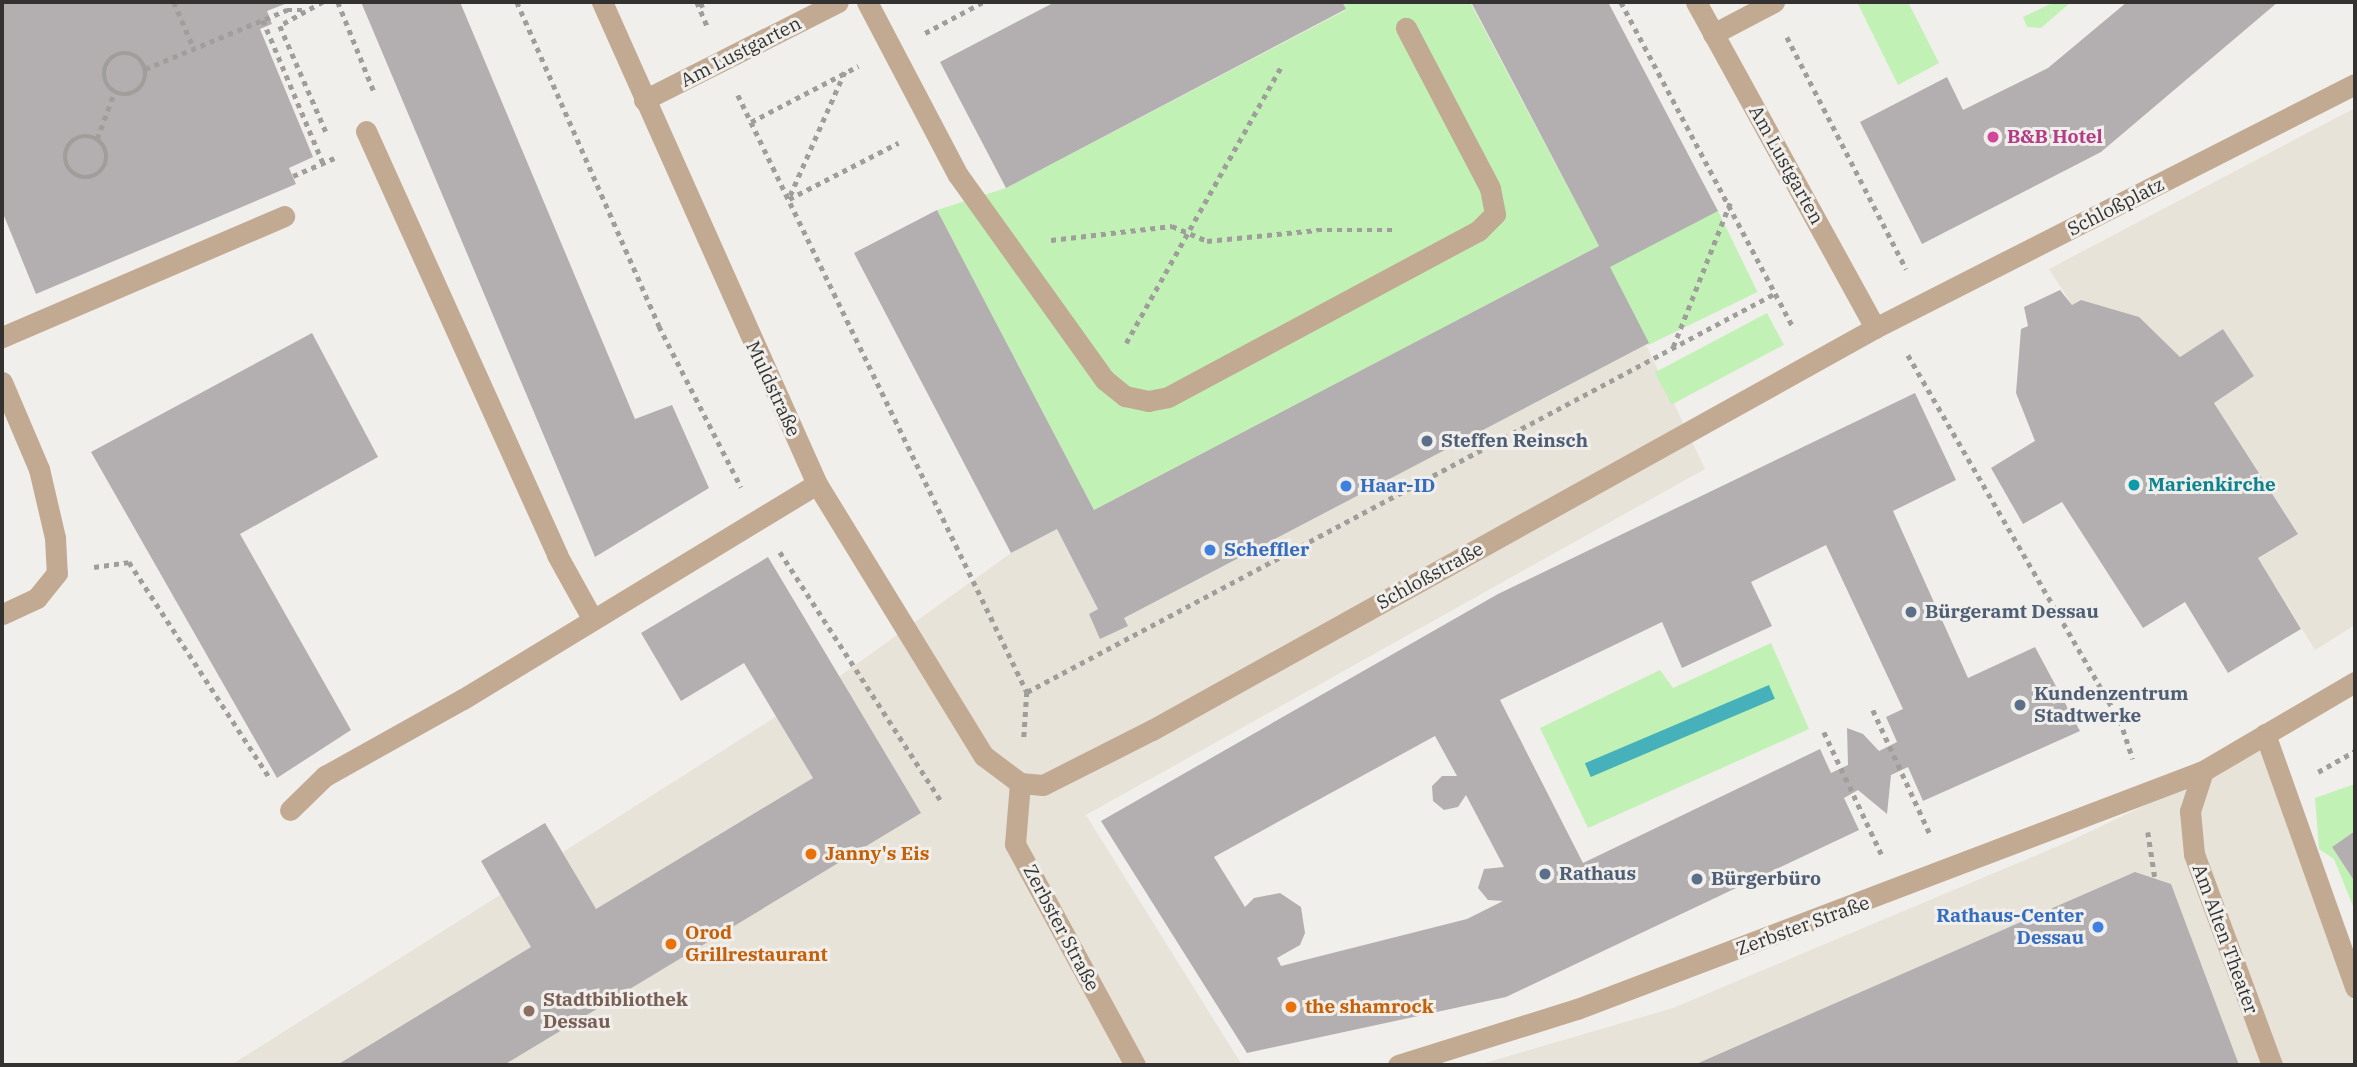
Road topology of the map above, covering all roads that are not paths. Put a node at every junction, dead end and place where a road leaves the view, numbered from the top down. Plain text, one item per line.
1 (602, 2) edge
2 (838, 2) edge
3 (867, 2) edge
4 (1696, 2) edge
5 (1772, 3) edge
6 (1406, 28) dead end
7 (1713, 34) junction
8 (2355, 84) edge
9 (644, 100) junction
10 (366, 131) dead end
11 (284, 216) dead end
12 (1875, 328) junction
13 (2, 337) edge
14 (2, 382) edge
15 (817, 484) junction
16 (2, 614) edge
17 (593, 620) junction
18 (2355, 682) edge
19 (2265, 734) junction
20 (2203, 771) junction
21 (1020, 783) junction
22 (290, 810) road end
23 (2355, 987) edge
24 (1409, 1064) edge
25 (1135, 1065) edge
26 (2272, 1065) edge

1 - 9 street, Muldstraße
2 - 9 street, Am Lustgarten
3 - 6 street
4 - 7 street, Am Lustgarten
5 - 7 street
7 - 12 street, Am Lustgarten
8 - 12 street, Schloßplatz
9 - 15 street, Muldstraße
10 - 17 street
11 - 13 street
12 - 21 street, Schloßstraße
14 - 16 street
15 - 17 street
15 - 21 street, Muldstraße
17 - 22 street
18 - 19 street
19 - 20 street
19 - 23 street
20 - 24 street, Zerbster Straße
20 - 26 street, Am Alten Theater
21 - 25 street, Zerbster Straße

